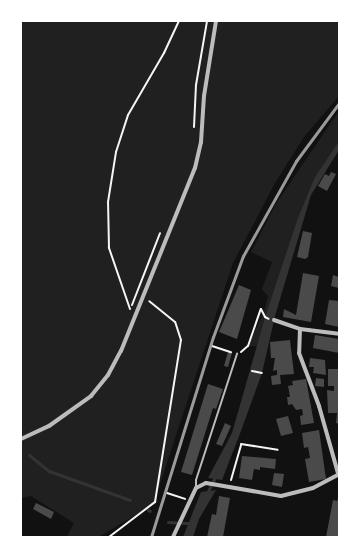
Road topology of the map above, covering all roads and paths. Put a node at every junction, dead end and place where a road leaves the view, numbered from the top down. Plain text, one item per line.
1 (180, 21) edge
2 (207, 21) edge
3 (216, 21) edge
4 (194, 130) dead end
5 (163, 226) dead end
6 (142, 297) junction
7 (265, 317) dead end
8 (134, 318) junction
9 (274, 320) dead end
10 (300, 329) junction
11 (339, 334) edge
12 (212, 346) dead end
13 (237, 354) junction
14 (252, 371) dead end
15 (262, 373) dead end
16 (21, 439) edge
17 (278, 450) dead end
18 (338, 474) edge
19 (229, 487) junction
20 (196, 488) junction
21 (167, 493) dead end
22 (183, 503) dead end
23 (109, 537) edge
24 (173, 537) edge

1 - 8 path
2 - 4 path
3 - 6 street
5 - 8 path
6 - 8 street
6 - 23 path
7 - 13 path
8 - 16 street
9 - 10 street
10 - 11 street
10 - 18 street
12 - 13 path
13 - 20 lane
14 - 15 path
17 - 19 path
18 - 19 street
19 - 20 street
20 - 24 street
21 - 22 path

